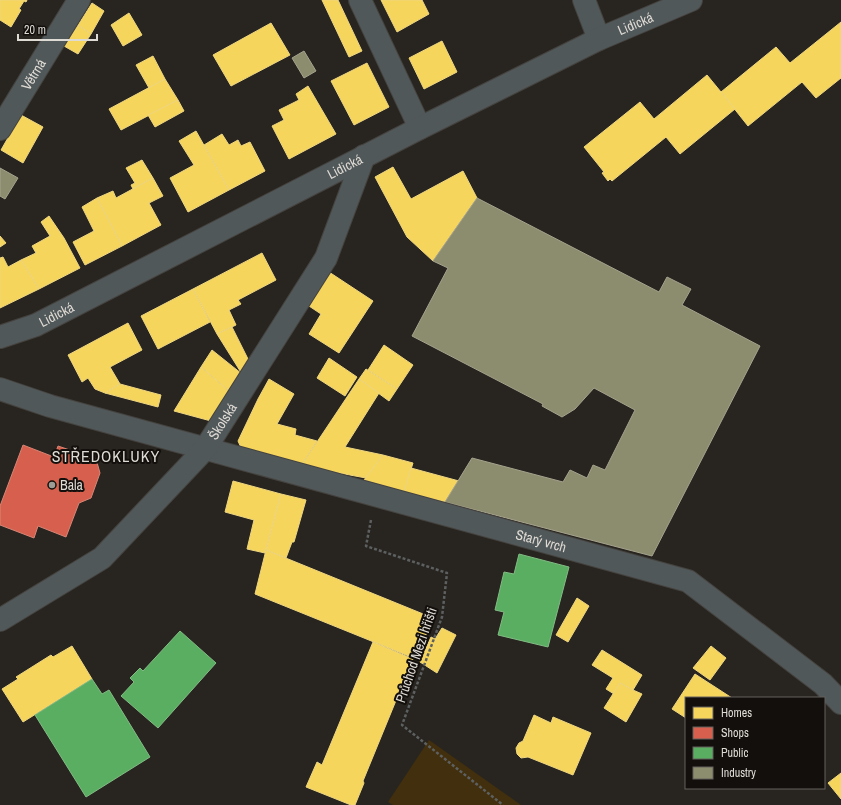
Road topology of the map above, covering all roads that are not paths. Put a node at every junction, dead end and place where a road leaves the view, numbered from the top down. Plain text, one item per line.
1 (79, 0) edge
2 (360, 0) edge
3 (584, 0) edge
4 (691, 0) edge
5 (599, 39) junction
6 (420, 128) junction
7 (0, 129) edge
8 (364, 156) junction
9 (0, 337) edge
10 (0, 389) edge
11 (205, 448) junction
12 (0, 620) edge
13 (841, 703) edge

1 - 7 street, Větrná
2 - 6 street
3 - 5 street
4 - 5 street, Lidická
5 - 6 street, Lidická
6 - 8 street, Lidická
8 - 9 street, Lidická
8 - 11 street, Školská
10 - 11 street, Starý vrch
11 - 12 street, Školská
11 - 13 street, Starý vrch

